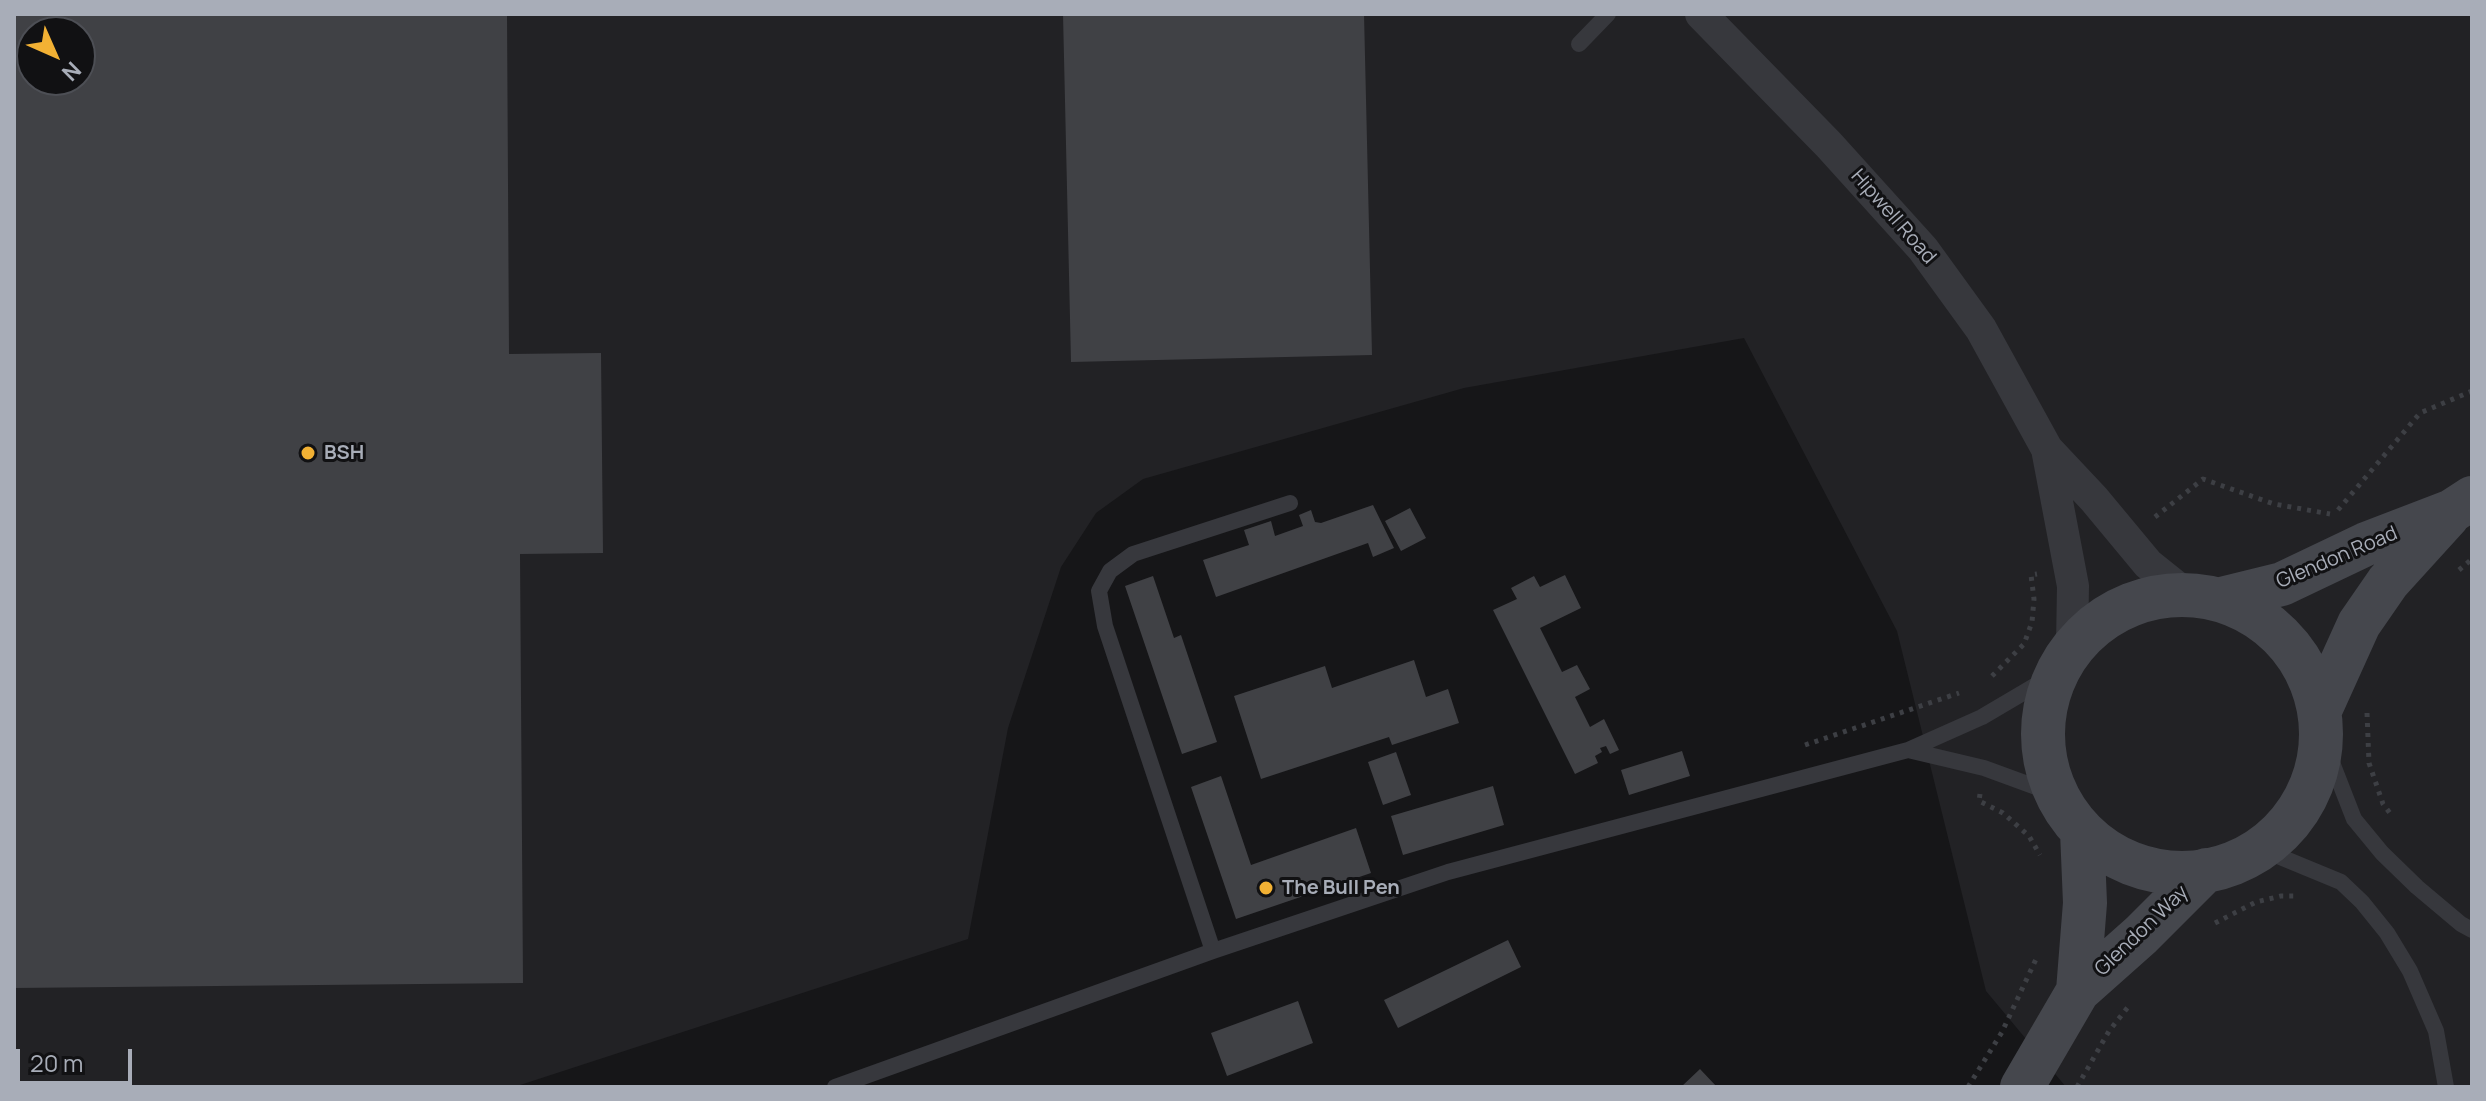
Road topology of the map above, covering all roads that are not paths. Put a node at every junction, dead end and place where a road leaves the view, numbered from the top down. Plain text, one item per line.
1 (1608, 14) edge
2 (1701, 14) edge
3 (1579, 44) dead end
4 (2047, 449) junction
5 (1290, 503) dead end
6 (2462, 504) edge
7 (2204, 597) junction
8 (2066, 658) junction
9 (2321, 722) junction
10 (1908, 750) junction
11 (2055, 794) junction
12 (2082, 831) junction
13 (2261, 849) junction
14 (2206, 870) junction
15 (2472, 930) edge
16 (1213, 951) junction
17 (2078, 991) junction
18 (835, 1087) edge
19 (2022, 1087) edge
20 (2446, 1087) edge

1 - 3 lane
2 - 4 street, Hipwell Road
4 - 7 street, Hipwell Road
4 - 8 street, Hipwell Road
5 - 16 lane
6 - 7 street, Glendon Road
6 - 9 street, Glendon Road
7 - 8 street
7 - 9 street
8 - 10 lane
8 - 11 street
9 - 13 street
9 - 15 lane
10 - 11 lane
10 - 16 lane
11 - 12 street
12 - 14 street
12 - 17 street, Glendon Way
13 - 14 street
13 - 20 lane
14 - 17 street, Glendon Way
16 - 18 lane
17 - 19 street, Glendon Way

